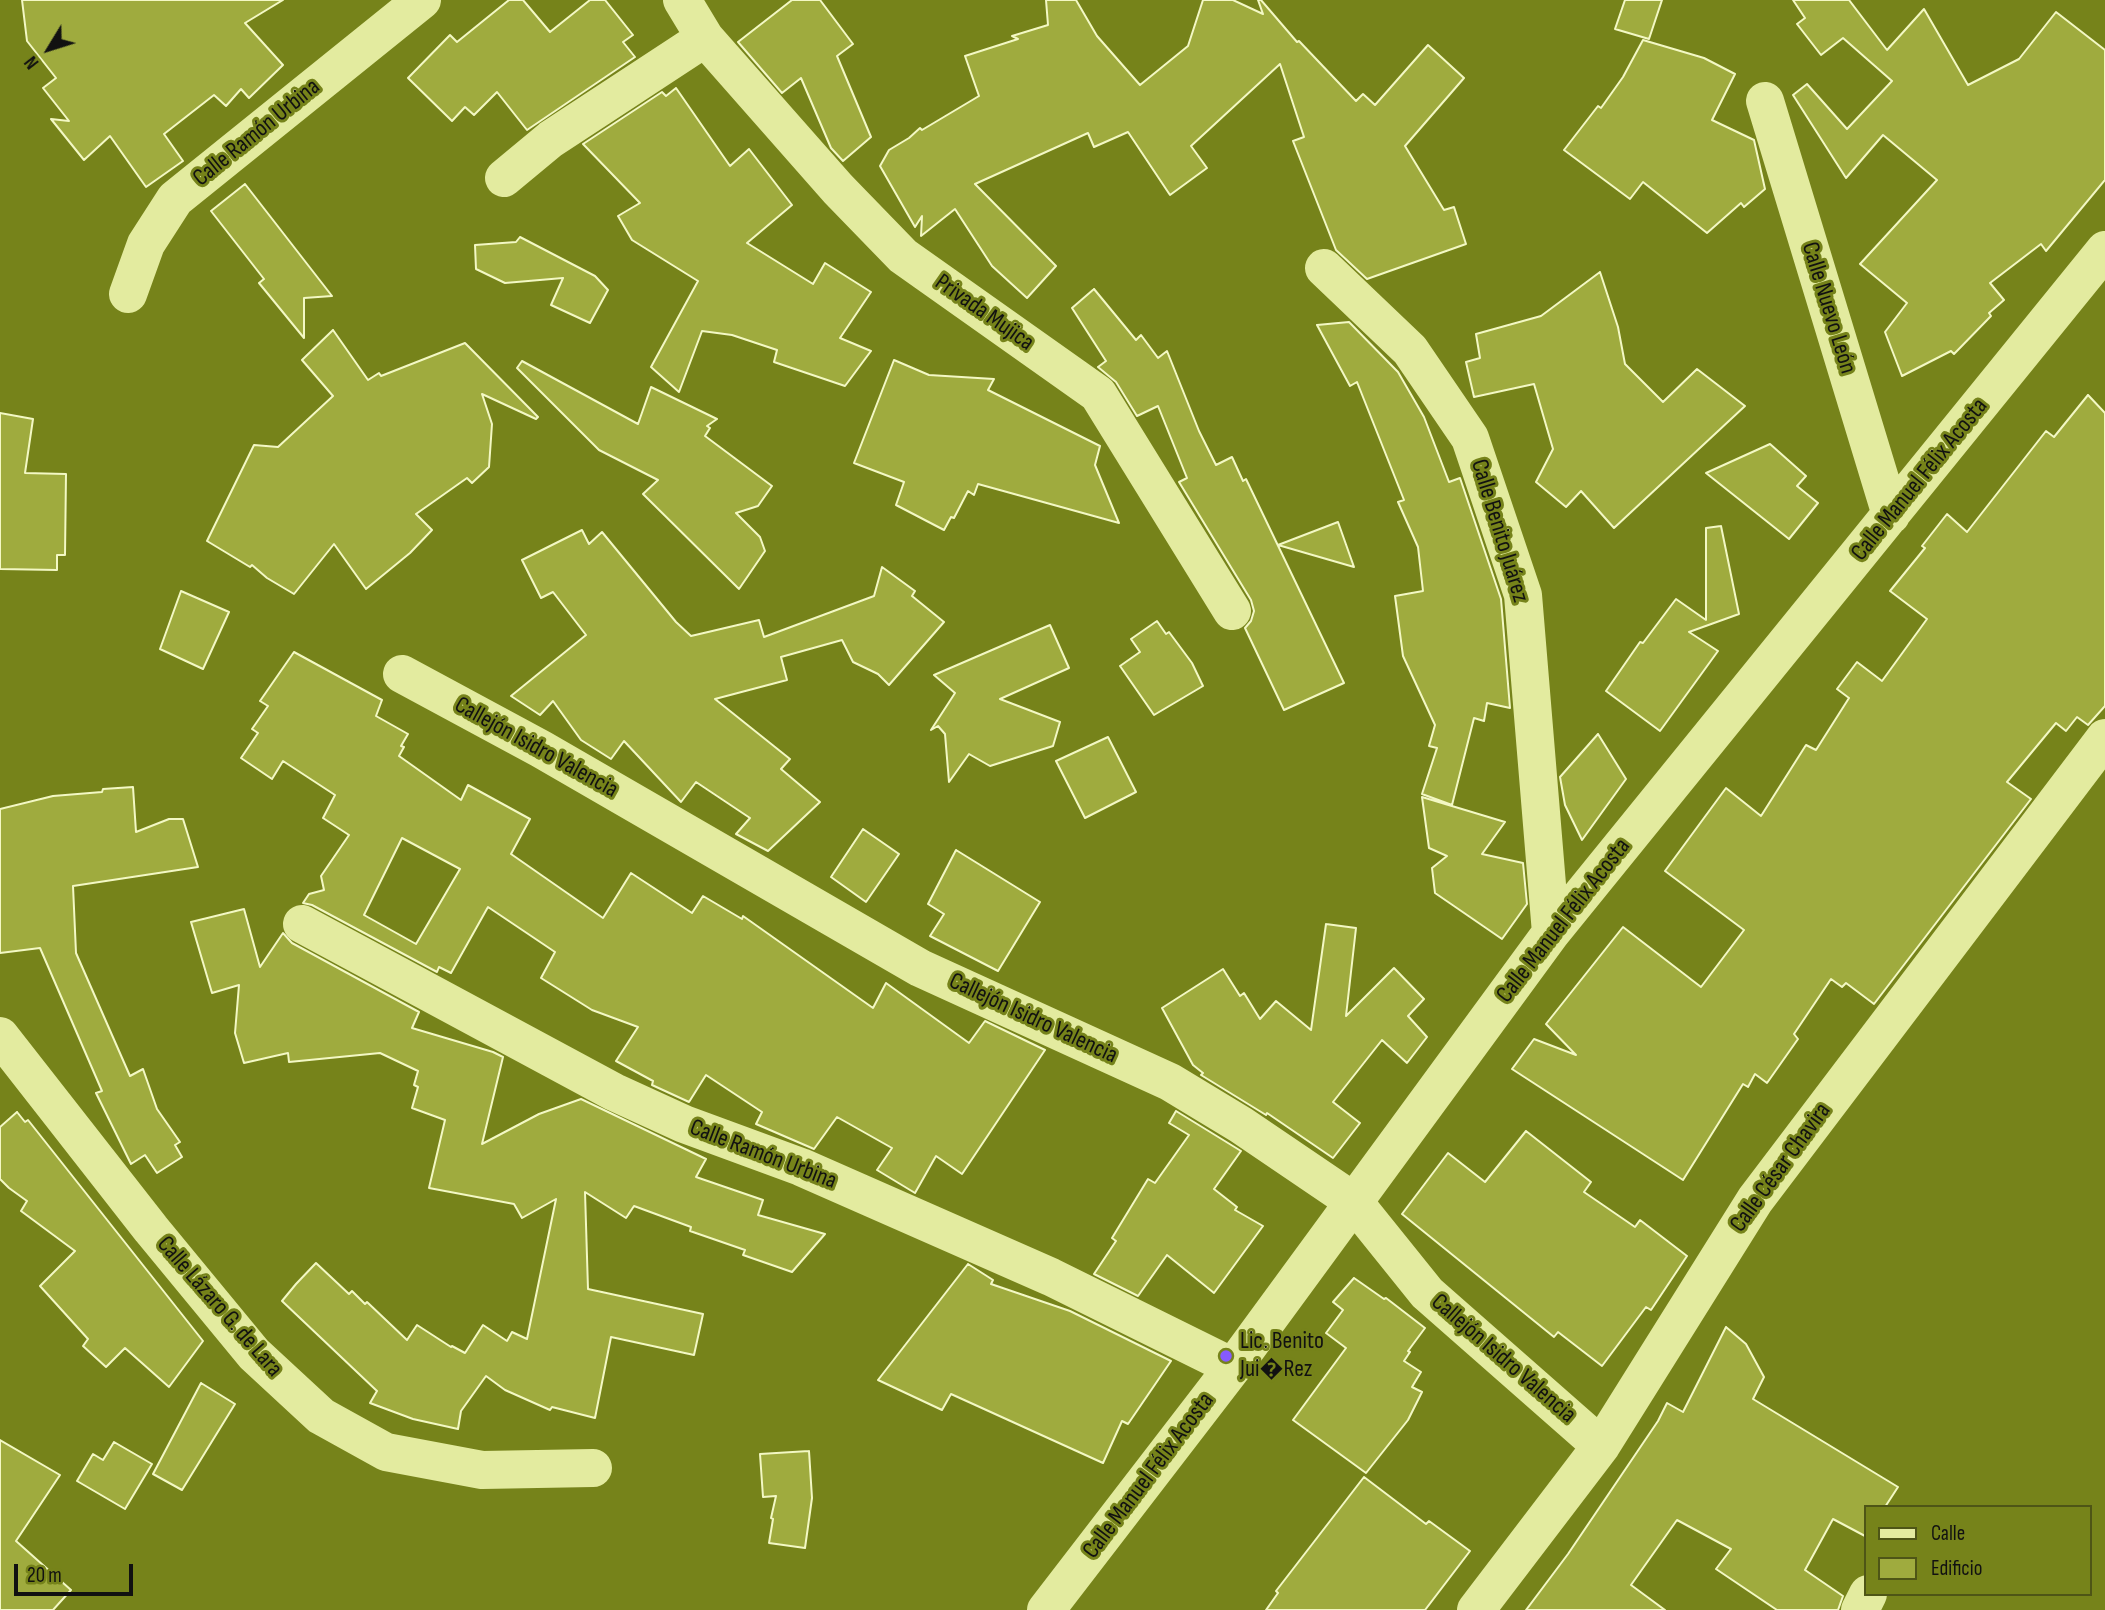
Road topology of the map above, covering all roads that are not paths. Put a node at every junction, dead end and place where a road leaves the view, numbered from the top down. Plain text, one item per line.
1 (422, 0) edge
2 (682, 0) edge
3 (705, 38) junction
4 (1765, 101) dead end
5 (504, 178) dead end
6 (2105, 250) edge
7 (1324, 268) dead end
8 (128, 294) dead end
9 (1891, 515) junction
10 (1232, 611) dead end
11 (402, 674) dead end
12 (2105, 738) edge
13 (302, 924) dead end
14 (1551, 933) junction
15 (0, 1036) edge
16 (1353, 1200) junction
17 (1233, 1367) junction
18 (1601, 1446) junction
19 (593, 1468) dead end
20 (1046, 1610) edge
21 (1476, 1610) edge

1 - 8 street, Calle Ramón Urbina
2 - 3 street, Privada Mujica
3 - 5 street
3 - 10 street, Privada Mujica
4 - 9 street, Calle Nuevo León
6 - 9 street, Calle Manuel Félix Acosta
7 - 14 street, Calle Benito Juárez
9 - 14 street, Calle Manuel Félix Acosta
11 - 16 street, Callejón Isidro Valencia
12 - 18 street, Calle César Chavira
13 - 17 street, Calle Ramón Urbina
14 - 16 street, Calle Manuel Félix Acosta
15 - 19 street, Calle Lázaro G. de Lara
16 - 17 street, Calle Manuel Félix Acosta
16 - 18 street, Callejón Isidro Valencia
17 - 20 street, Calle Manuel Félix Acosta
18 - 21 street, Calle César Chavira

